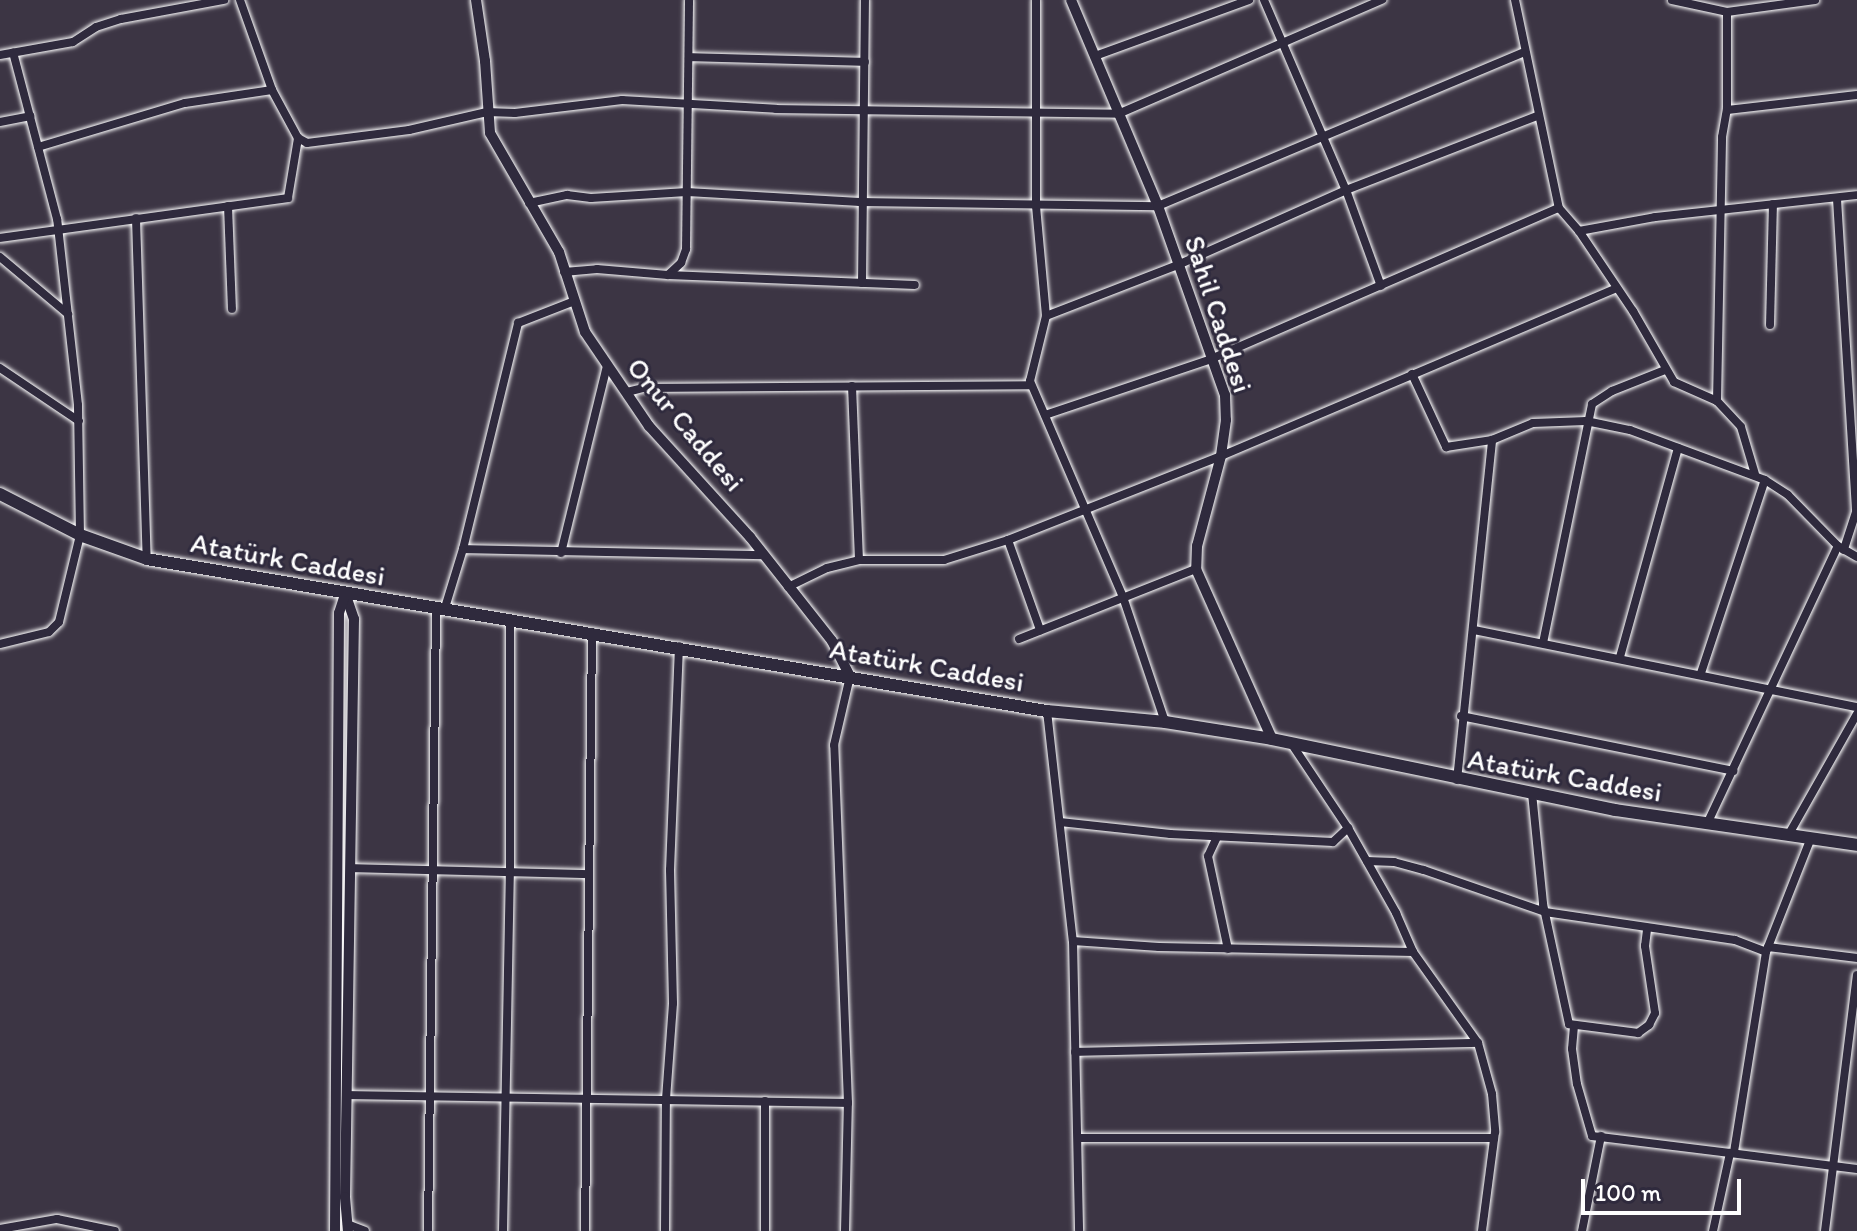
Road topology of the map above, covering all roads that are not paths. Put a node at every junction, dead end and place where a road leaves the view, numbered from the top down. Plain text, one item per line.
1 (224, 0) edge
2 (240, 0) edge
3 (476, 0) edge
4 (689, 0) edge
5 (865, 0) edge
6 (1036, 0) edge
7 (1073, 0) edge
8 (1249, 0) edge
9 (1264, 0) edge
10 (1382, 0) edge
11 (1515, 0) edge
12 (1672, 0) edge
13 (1815, 0) edge
14 (1727, 12) junction
15 (1280, 43) junction
16 (1525, 52) junction
17 (13, 53) junction
18 (0, 55) edge
19 (1095, 56) junction
20 (689, 57) junction
21 (865, 62) junction
22 (272, 90) junction
23 (1857, 95) edge
24 (688, 105) junction
25 (866, 109) junction
26 (1036, 110) junction
27 (1727, 110) junction
28 (487, 112) junction
29 (1118, 114) junction
30 (30, 116) junction
31 (1537, 116) junction
32 (0, 122) edge
33 (298, 138) junction
34 (1322, 138) junction
35 (38, 147) junction
36 (1346, 190) junction
37 (687, 192) junction
38 (1857, 195) edge
39 (1837, 199) junction
40 (860, 202) junction
41 (529, 203) junction
42 (1773, 204) junction
43 (228, 206) junction
44 (1036, 206) junction
45 (1158, 206) junction
46 (1559, 208) junction
47 (1722, 210) junction
48 (136, 218) junction
49 (58, 228) junction
50 (1579, 231) junction
51 (0, 238) edge
52 (0, 257) edge
53 (1180, 264) junction
54 (564, 272) junction
55 (668, 275) junction
56 (862, 283) junction
57 (915, 285) dead end
58 (1381, 286) junction
59 (1616, 288) junction
60 (572, 302) junction
61 (232, 309) dead end
62 (68, 314) junction
63 (1046, 316) junction
64 (1770, 325) dead end
65 (1211, 359) junction
66 (607, 366) junction
67 (0, 368) edge
68 (1665, 370) junction
69 (1412, 374) junction
70 (1031, 385) junction
71 (852, 386) junction
72 (1853, 389) edge
73 (627, 392) junction
74 (1717, 401) junction
75 (1045, 415) junction
76 (79, 421) junction
77 (1586, 421) junction
78 (1492, 440) junction
79 (1678, 448) junction
80 (1221, 456) junction
81 (1755, 474) junction
82 (1765, 480) junction
83 (0, 494) edge
84 (1086, 508) junction
85 (80, 535) junction
86 (1008, 540) junction
87 (1841, 548) junction
88 (463, 549) junction
89 (561, 553) junction
90 (761, 555) junction
91 (1857, 557) edge
92 (147, 559) junction
93 (859, 560) junction
94 (1196, 569) junction
95 (788, 587) junction
96 (345, 593) junction
97 (1123, 597) junction
98 (440, 610) junction
99 (510, 621) junction
100 (1040, 630) junction
101 (1474, 630) junction
102 (592, 631) junction
103 (1019, 639) dead end
104 (1543, 643) junction
105 (0, 644) edge
106 (679, 646) junction
107 (1620, 657) junction
108 (1701, 673) junction
109 (850, 676) junction
110 (1774, 689) junction
111 (1857, 707) edge
112 (1047, 711) junction
113 (1857, 714) edge
114 (1461, 716) junction
115 (1165, 722) junction
116 (1272, 739) junction
117 (1291, 742) junction
118 (1733, 771) junction
119 (1457, 780) junction
120 (1532, 793) junction
121 (1060, 822) junction
122 (1707, 824) junction
123 (1348, 828) junction
124 (1789, 834) junction
125 (1217, 837) junction
126 (1811, 838) junction
127 (1857, 845) edge
128 (1367, 861) junction
129 (351, 868) junction
130 (431, 871) junction
131 (510, 872) junction
132 (588, 874) junction
133 (1545, 912) junction
134 (1647, 929) junction
135 (1073, 941) junction
136 (1228, 949) junction
137 (1767, 950) junction
138 (1413, 952) junction
139 (1857, 958) edge
140 (1857, 975) edge
141 (1574, 1026) junction
142 (1478, 1043) junction
143 (1075, 1052) junction
144 (348, 1095) junction
145 (430, 1096) junction
146 (503, 1099) junction
147 (587, 1099) junction
148 (666, 1099) junction
149 (765, 1101) junction
150 (848, 1103) junction
151 (1601, 1136) junction
152 (1079, 1138) junction
153 (1494, 1138) junction
154 (1732, 1152) junction
155 (1836, 1167) junction
156 (1857, 1169) edge
157 (348, 1228) edge
158 (0, 1229) edge
159 (115, 1231) edge
160 (335, 1231) edge
161 (365, 1231) edge
162 (428, 1231) edge
163 (503, 1231) edge
164 (585, 1231) edge
165 (665, 1231) edge
166 (765, 1231) edge
167 (845, 1231) edge
168 (1079, 1231) edge
169 (1482, 1231) edge
170 (1582, 1231) edge
171 (1713, 1231) edge
172 (1825, 1231) edge

1 - 17 street
2 - 22 street
3 - 28 street, Onur Caddesi
4 - 20 street
5 - 21 street
6 - 26 street
7 - 19 street, Sahil Caddesi
8 - 19 street
9 - 15 street
10 - 15 street
11 - 16 street
12 - 14 street
13 - 14 street
14 - 27 street
15 - 29 street
15 - 34 street
16 - 31 street
16 - 34 street
17 - 18 street
17 - 30 street
19 - 29 street, Sahil Caddesi
20 - 21 street
20 - 24 street
21 - 25 street
22 - 33 street
22 - 35 street
23 - 27 street
24 - 25 street
24 - 28 street
24 - 37 street
25 - 26 street
25 - 40 street
26 - 29 street
26 - 44 street
27 - 47 street
28 - 33 street
28 - 41 street, Onur Caddesi
29 - 45 street, Sahil Caddesi
30 - 32 street
30 - 35 street
31 - 36 street
31 - 46 street
33 - 43 street
34 - 36 street
34 - 45 street
35 - 49 street
36 - 53 street
36 - 58 street
37 - 40 street
37 - 41 street
37 - 55 street
38 - 39 street
39 - 42 street
39 - 72 street
40 - 44 street
40 - 56 street
41 - 54 street, Onur Caddesi
42 - 47 street
42 - 64 street
43 - 48 street
43 - 61 street
44 - 45 street
44 - 63 street
45 - 53 street, Sahil Caddesi
46 - 50 street
46 - 58 street
47 - 50 street
47 - 74 street
48 - 49 street
48 - 92 street
49 - 51 street
49 - 62 street
50 - 59 street
52 - 62 street
53 - 63 street
53 - 65 street, Sahil Caddesi
54 - 55 street
54 - 60 street, Onur Caddesi
55 - 56 street
56 - 57 street
58 - 65 street
59 - 68 street
59 - 69 street
60 - 66 street, Onur Caddesi
60 - 88 street
62 - 76 street
63 - 70 street
65 - 75 street
65 - 80 street, Sahil Caddesi
66 - 73 street, Onur Caddesi
66 - 89 street
67 - 76 street
68 - 74 street
68 - 77 street
69 - 78 street
69 - 80 street
70 - 71 street
70 - 75 street
71 - 73 street
71 - 93 street
72 - 87 street
73 - 90 street, Onur Caddesi
74 - 81 street
75 - 84 street
76 - 85 street
77 - 78 street
77 - 79 street
77 - 104 street
78 - 101 street
79 - 81 street
79 - 107 street
80 - 84 street
80 - 94 street, Sahil Caddesi
81 - 82 street
82 - 87 street
82 - 108 street
83 - 85 main road, Atatürk Caddesi
84 - 86 street
84 - 97 street
85 - 92 main road, Atatürk Caddesi
85 - 105 street
86 - 93 street
86 - 100 street
87 - 91 street
87 - 110 street
88 - 89 street
88 - 98 street
89 - 90 street
90 - 95 street, Onur Caddesi
92 - 96 main road, Atatürk Caddesi
93 - 95 street
94 - 97 street
94 - 116 street
95 - 109 street, Onur Caddesi
96 - 98 main road, Atatürk Caddesi
96 - 129 street
96 - 160 street
97 - 100 street
97 - 115 street
98 - 99 main road, Atatürk Caddesi
98 - 130 street
99 - 102 main road, Atatürk Caddesi
99 - 131 street
100 - 103 street
101 - 104 street
101 - 114 street
102 - 106 main road, Atatürk Caddesi
102 - 132 street
104 - 107 street
106 - 109 main road, Atatürk Caddesi
106 - 148 street
107 - 108 street
108 - 110 street
109 - 112 main road, Atatürk Caddesi
109 - 150 street
110 - 111 street
110 - 118 street
112 - 115 main road, Atatürk Caddesi
112 - 121 street
113 - 124 street
114 - 118 street
114 - 119 street
115 - 116 main road, Atatürk Caddesi
116 - 117 main road, Atatürk Caddesi
117 - 119 main road, Atatürk Caddesi
117 - 123 street
118 - 122 street
119 - 120 main road, Atatürk Caddesi
120 - 122 main road, Atatürk Caddesi
120 - 133 street
121 - 125 street
121 - 135 street
122 - 124 main road, Atatürk Caddesi
123 - 125 street
123 - 128 street
124 - 126 main road, Atatürk Caddesi
125 - 136 street
126 - 127 main road, Atatürk Caddesi
126 - 137 street
128 - 133 street
128 - 138 street
129 - 130 street
129 - 144 street
130 - 131 street
130 - 145 street
131 - 132 street
131 - 146 street
132 - 147 street
133 - 134 street
133 - 141 street
134 - 137 street
134 - 141 street
135 - 136 street
135 - 143 street
136 - 138 street
137 - 139 street
137 - 154 street
138 - 142 street
140 - 155 street
141 - 151 street
142 - 143 street
142 - 153 street
143 - 152 street
144 - 145 street
144 - 157 street
145 - 146 street
145 - 162 street
146 - 147 street
146 - 163 street
147 - 148 street
147 - 164 street
148 - 149 street
148 - 165 street
149 - 150 street
149 - 166 street
150 - 167 street
151 - 154 street
151 - 170 street
152 - 153 street
152 - 168 street
153 - 169 street
154 - 155 street
154 - 171 street
155 - 156 street
155 - 172 street
157 - 161 street
158 - 159 street

